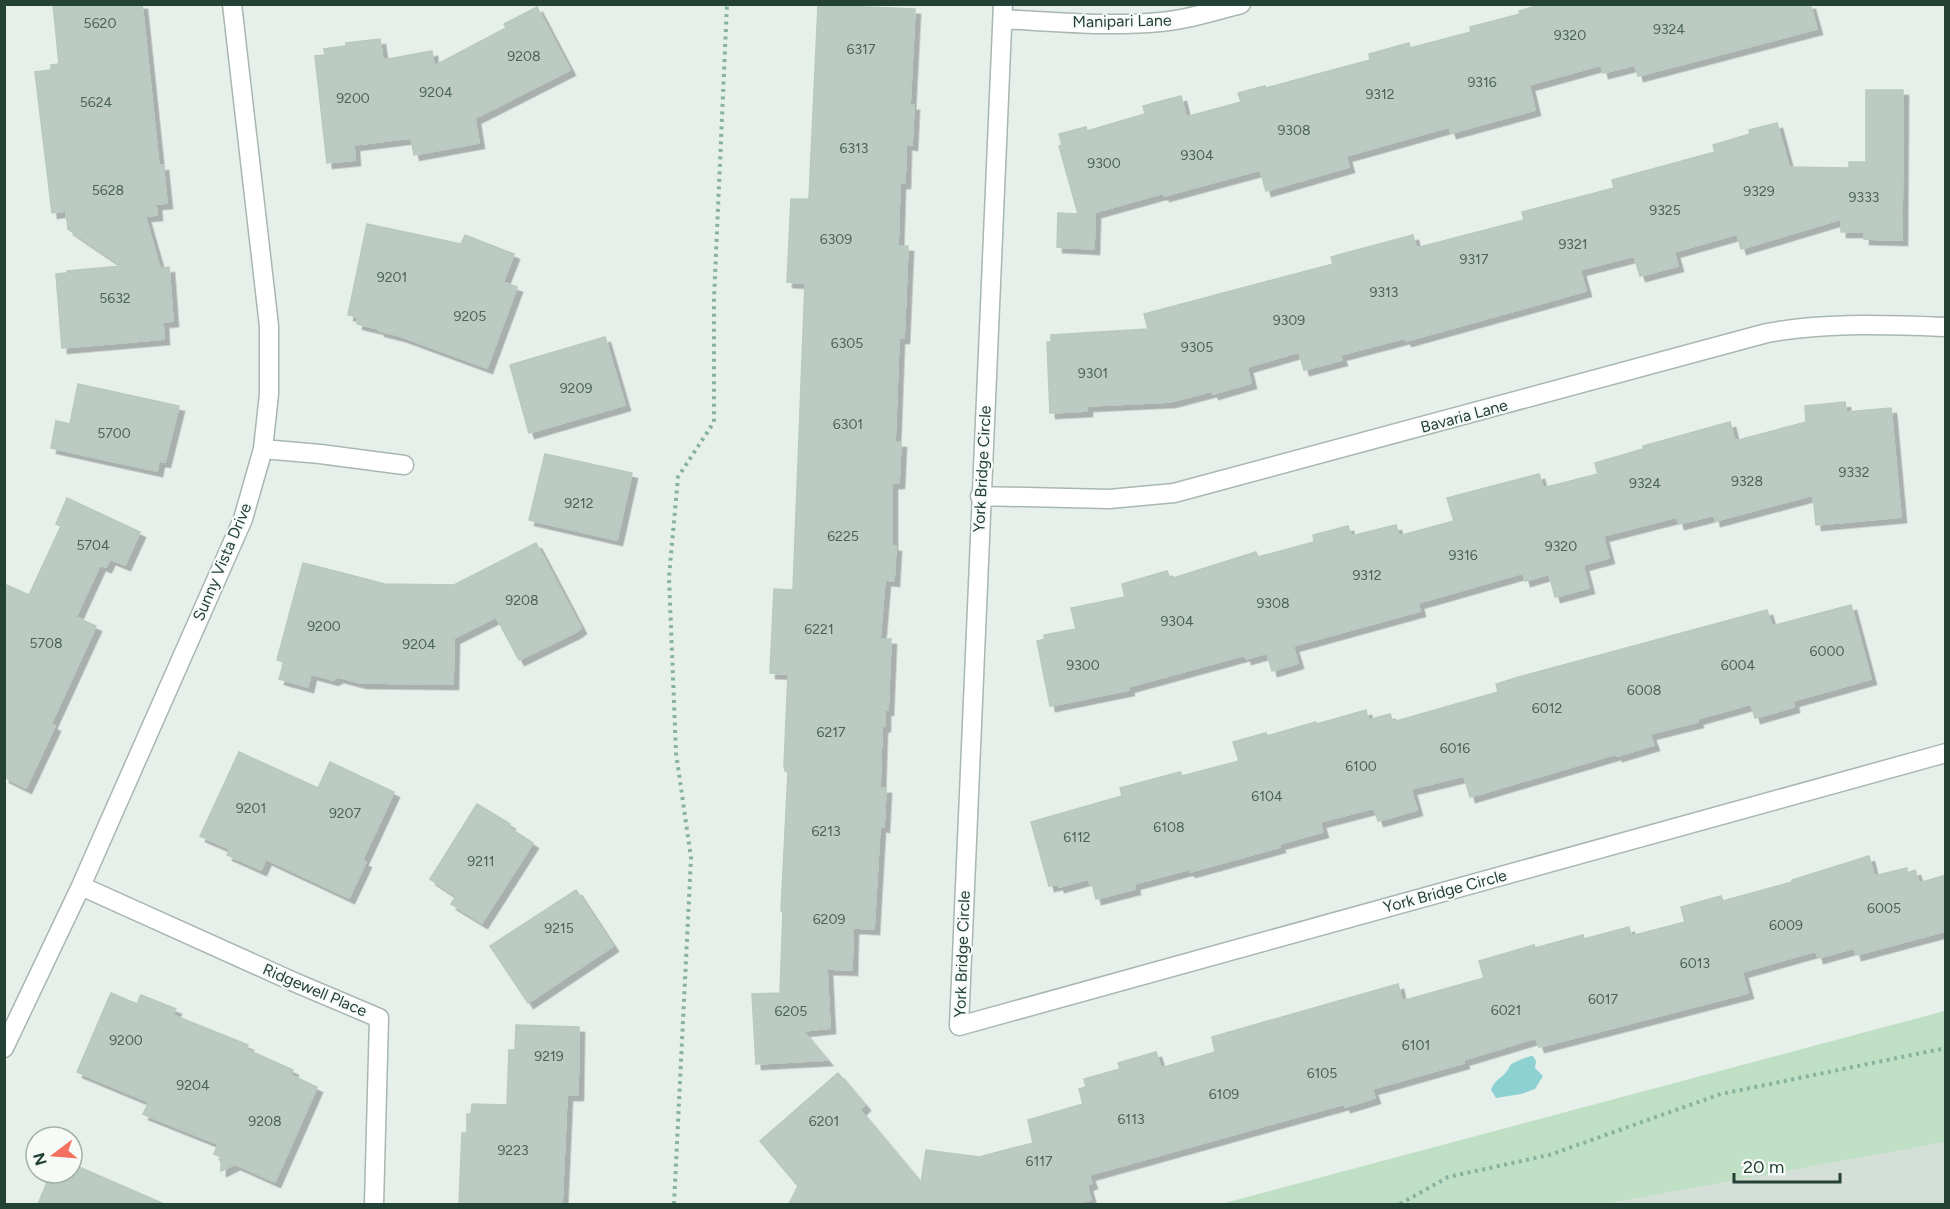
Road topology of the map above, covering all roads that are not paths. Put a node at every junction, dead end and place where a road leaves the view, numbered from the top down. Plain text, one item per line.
1 (232, 4) edge
2 (1241, 4) edge
3 (1003, 12) edge
4 (1946, 327) edge
5 (262, 449) junction
6 (404, 465) dead end
7 (980, 496) junction
8 (1946, 753) edge
9 (81, 886) junction
10 (4, 1048) edge
11 (374, 1204) edge

1 - 5 street, Sunny Vista Drive
2 - 3 street, Manipari Lane
3 - 7 street, York Bridge Circle
4 - 7 street, Bavaria Lane
5 - 6 street
5 - 9 street, Sunny Vista Drive
7 - 8 street, York Bridge Circle
9 - 10 street, Sunny Vista Drive
9 - 11 street, Ridgewell Place

